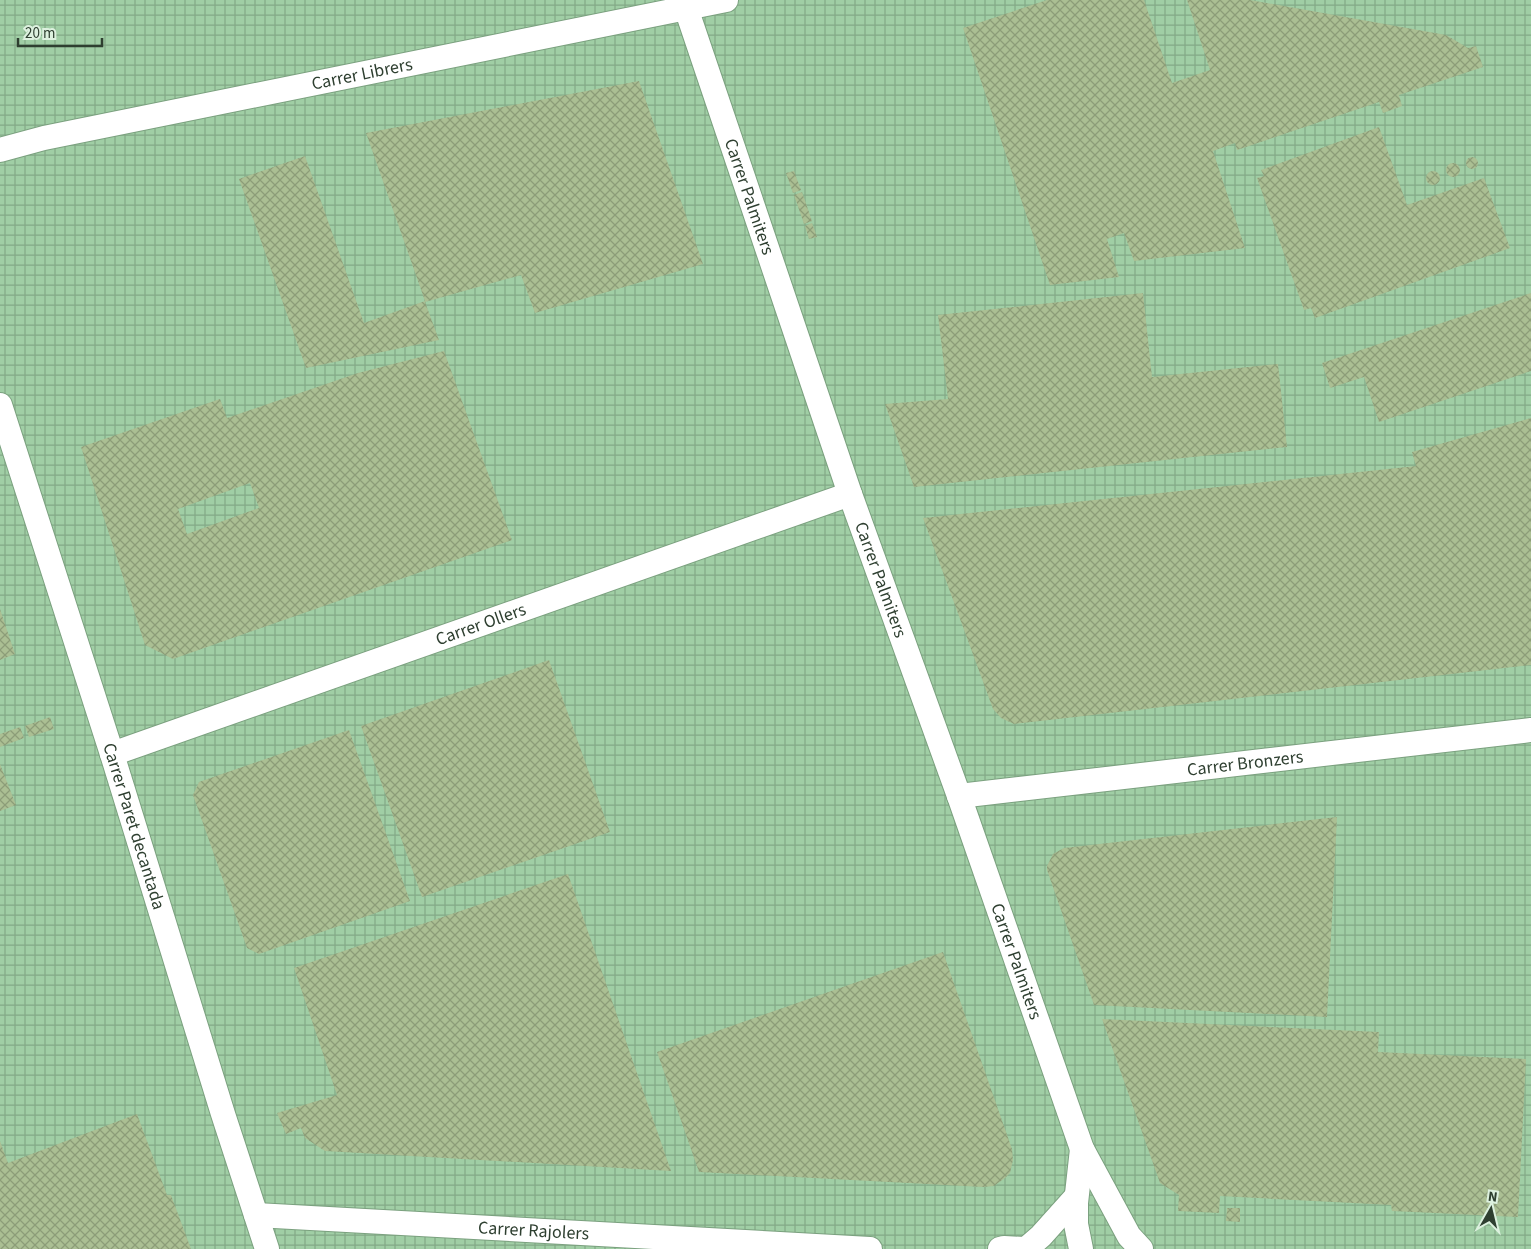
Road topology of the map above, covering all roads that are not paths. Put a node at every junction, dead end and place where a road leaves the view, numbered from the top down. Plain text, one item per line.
1 (726, 0) edge
2 (686, 8) junction
3 (0, 150) edge
4 (0, 405) edge
5 (850, 494) junction
6 (1531, 730) edge
7 (112, 754) junction
8 (959, 796) junction
9 (1082, 1149) junction
10 (1076, 1197) junction
11 (256, 1215) junction
12 (267, 1249) edge
13 (870, 1249) edge
14 (1000, 1249) edge
15 (1025, 1249) edge
16 (1081, 1249) edge
17 (1141, 1249) edge

1 - 2 street, Carrer Librers
2 - 3 street, Carrer Librers
2 - 5 street, Carrer Palmiters
4 - 7 street, Carrer Paret decantada
5 - 7 street, Carrer Ollers
5 - 8 street, Carrer Palmiters
6 - 8 street, Carrer Bronzers
7 - 11 street, Carrer Paret decantada
8 - 9 street, Carrer Palmiters
9 - 10 street, Carrer Palmiters
9 - 17 street, Carrer Palmiters
10 - 15 street
10 - 16 street, Carrer Palmiters
11 - 12 street, Carrer Paret decantada
11 - 13 street, Carrer Rajolers
14 - 15 street

